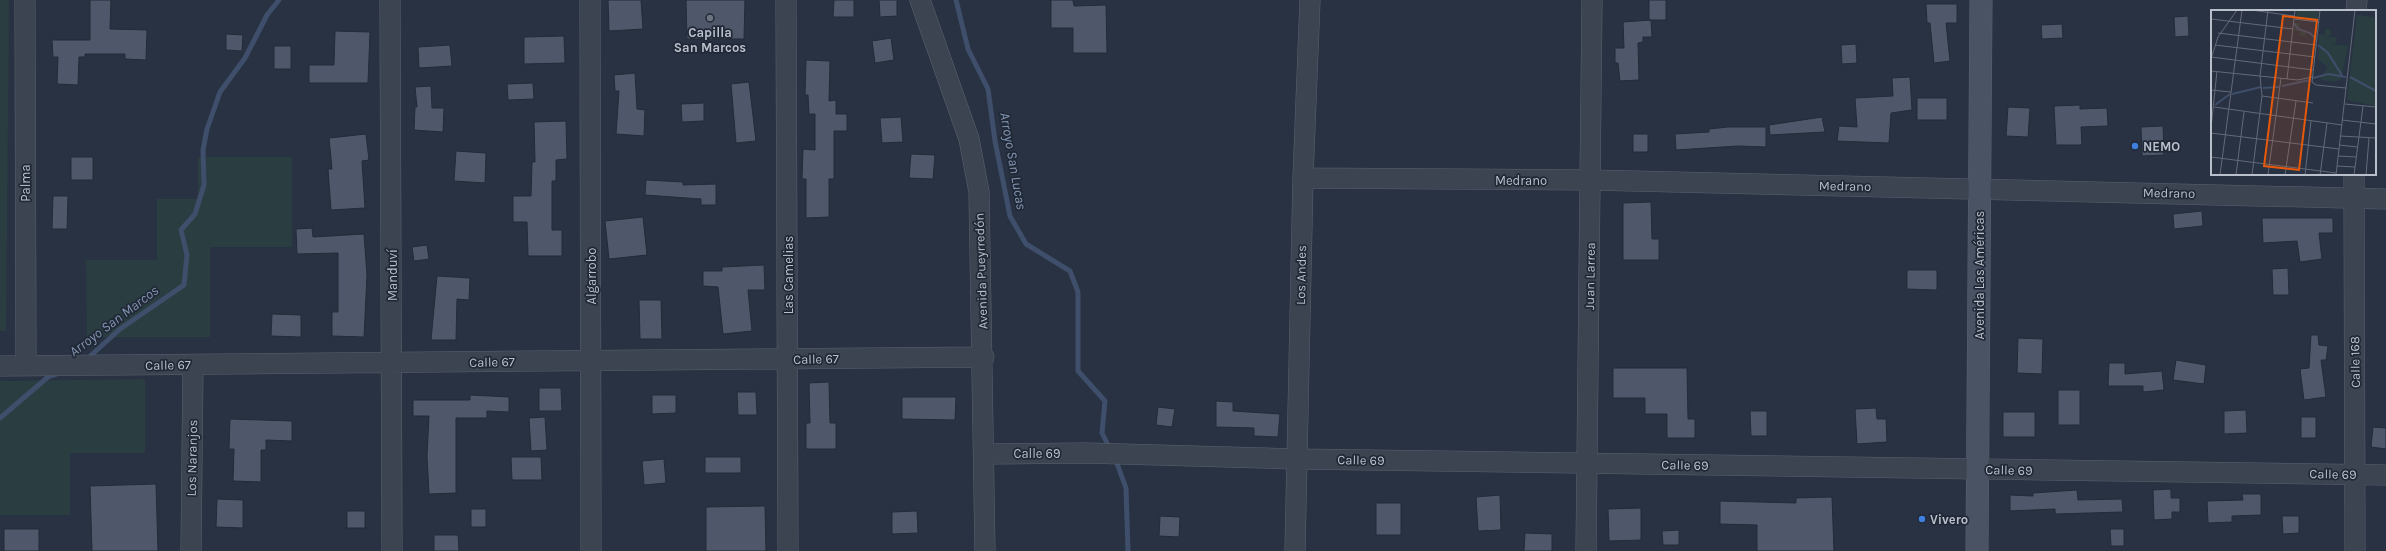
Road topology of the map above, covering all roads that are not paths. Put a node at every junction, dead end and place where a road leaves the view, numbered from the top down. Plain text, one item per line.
1 (25, 0) edge
2 (390, 0) edge
3 (590, 0) edge
4 (786, 0) edge
5 (920, 0) edge
6 (1310, 0) edge
7 (1592, 0) edge
8 (1981, 0) edge
9 (2357, 0) edge
10 (2356, 10) edge
11 (2354, 175) edge
12 (1303, 178) junction
13 (1591, 180) junction
14 (1979, 189) junction
15 (2353, 198) junction
16 (2386, 199) edge
17 (984, 357) junction
18 (789, 359) junction
19 (591, 361) junction
20 (392, 363) junction
21 (193, 365) junction
22 (0, 366) edge
23 (26, 366) junction
24 (984, 454) junction
25 (1297, 459) junction
26 (1588, 464) junction
27 (1978, 469) junction
28 (2356, 474) junction
29 (2386, 475) edge
30 (191, 551) edge
31 (392, 551) edge
32 (591, 551) edge
33 (788, 551) edge
34 (985, 551) edge
35 (1295, 551) edge
36 (1586, 551) edge
37 (1977, 551) edge
38 (2356, 551) edge

1 - 23 street, Palma
2 - 20 street, Manduví
3 - 19 street, Algarrobo
4 - 18 street, Las Camelias
5 - 17 street, Avenida Pueyrredón
6 - 12 street, Los Andes
7 - 13 street, Juan Larrea
8 - 14 main road, Avenida Las Américas
9 - 10 street
11 - 15 street, Calle 168
12 - 13 street, Medrano
12 - 25 street, Los Andes
13 - 14 street, Medrano
13 - 26 street, Juan Larrea
14 - 15 street, Medrano
14 - 27 main road, Avenida Las Américas
15 - 16 street, Medrano
15 - 28 street, Calle 168
17 - 18 street, Calle 67
17 - 24 street, Avenida Pueyrredón
18 - 19 street, Calle 67
18 - 33 street, Las Camelias
19 - 20 street, Calle 67
19 - 32 street, Algarrobo
20 - 21 street, Calle 67
20 - 31 street, Manduví
21 - 23 street, Calle 67
21 - 30 street, Los Naranjos
22 - 23 street, Calle 67
24 - 25 street, Calle 69
24 - 34 street, Avenida Pueyrredón
25 - 26 street, Calle 69
25 - 35 street, Los Andes
26 - 27 street, Calle 69
26 - 36 street, Juan Larrea
27 - 28 street, Calle 69
27 - 37 main road, Avenida Las Américas
28 - 29 street, Calle 69
28 - 38 street, Calle 168

